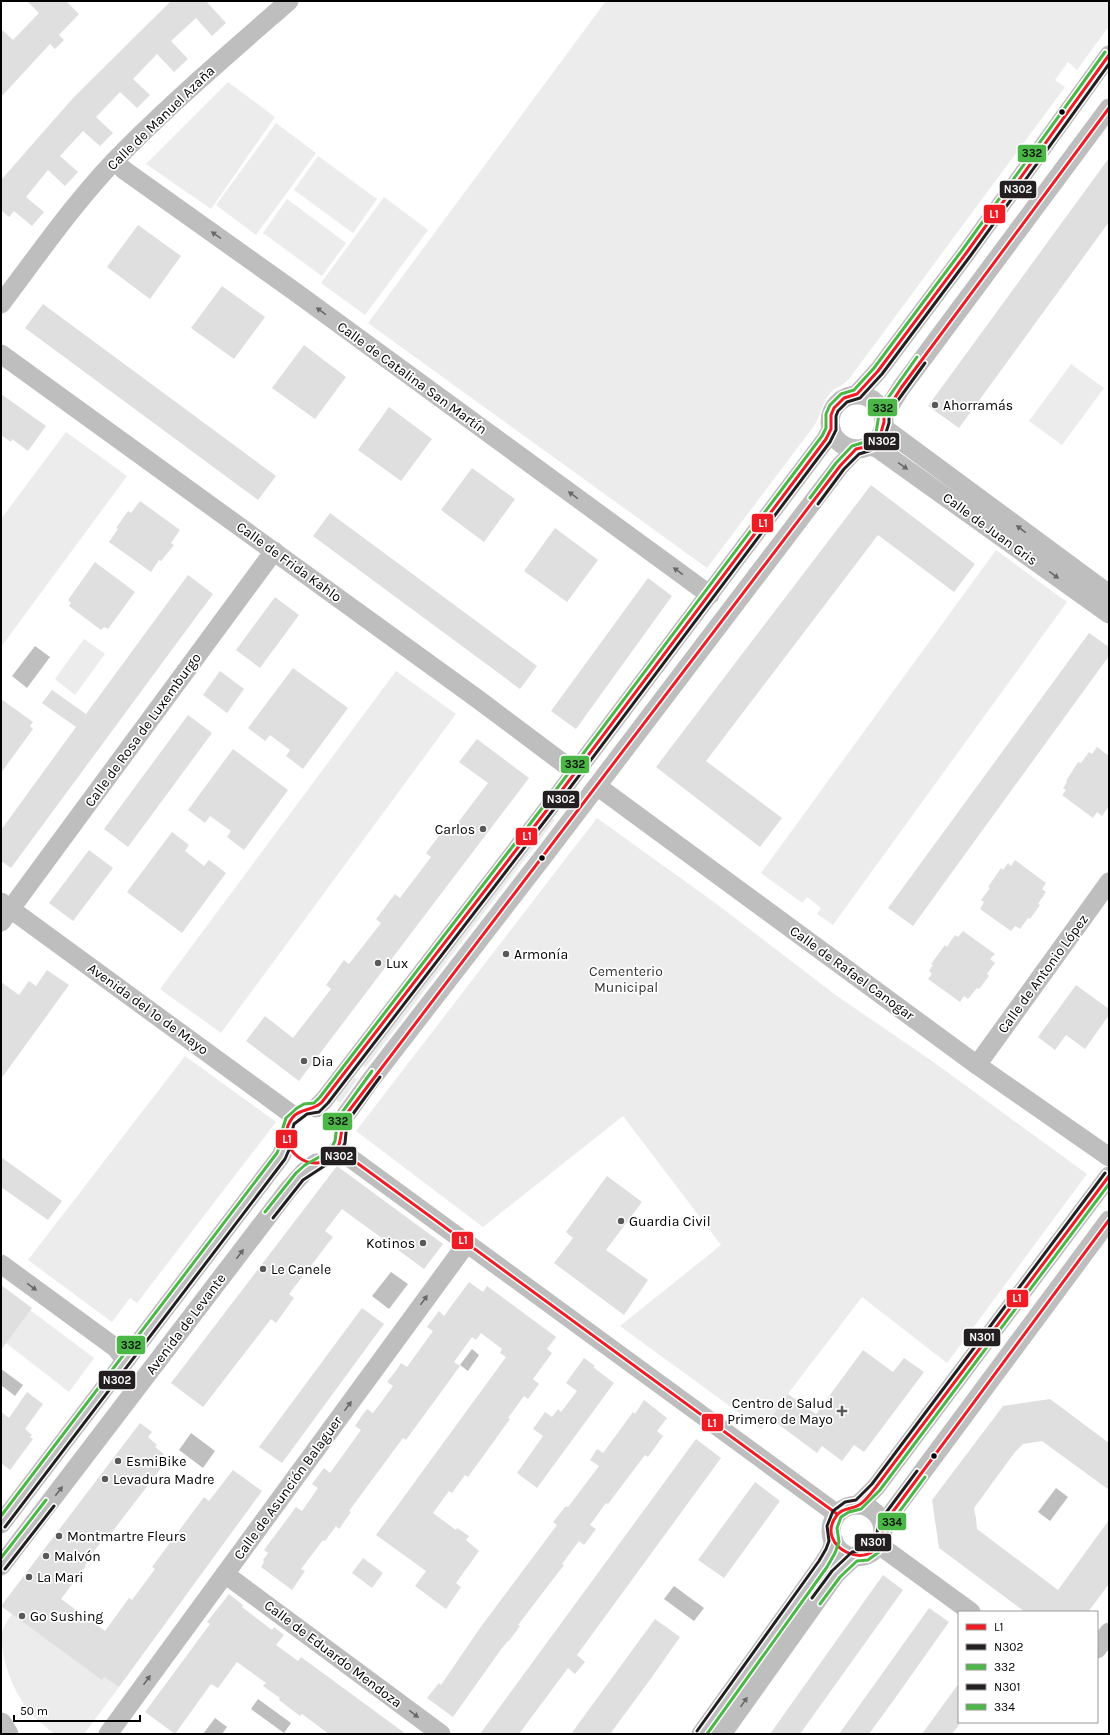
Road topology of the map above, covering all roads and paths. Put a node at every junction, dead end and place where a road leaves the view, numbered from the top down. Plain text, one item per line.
1 (289, 1) edge
2 (1109, 56) edge
3 (1109, 108) edge
4 (114, 161) junction
5 (1, 304) edge
6 (1, 354) edge
7 (857, 394) junction
8 (884, 422) junction
9 (831, 428) junction
10 (863, 447) junction
11 (274, 552) junction
12 (710, 594) junction
13 (1109, 594) edge
14 (1109, 614) edge
15 (575, 772) junction
16 (597, 786) junction
17 (1109, 882) edge
18 (4, 911) edge
19 (977, 1065) junction
20 (316, 1108) junction
21 (294, 1116) junction
22 (340, 1126) junction
23 (287, 1142) junction
24 (338, 1149) junction
25 (1109, 1157) edge
26 (316, 1163) junction
27 (1109, 1176) edge
28 (1109, 1220) edge
29 (467, 1242) junction
30 (1, 1264) edge
31 (125, 1360) junction
32 (858, 1505) junction
33 (838, 1514) junction
34 (1, 1524) edge
35 (882, 1525) junction
36 (834, 1541) junction
37 (879, 1545) junction
38 (855, 1556) junction
39 (1, 1566) edge
40 (225, 1574) junction
41 (970, 1611) edge
42 (1109, 1632) edge
43 (1098, 1648) edge
44 (1, 1724) edge
45 (7, 1734) edge
46 (108, 1734) edge
47 (441, 1734) edge
48 (701, 1734) edge
49 (722, 1734) edge

1 - 4 street, Calle de Manuel Azaña
2 - 7 street
3 - 8 street
4 - 5 street, Calle de Manuel Azaña
12 -> 4 street, Calle de Catalina San Martín
6 - 11 street, Calle de Frida Kahlo
7 - 8 street
7 - 9 street
8 - 10 street
13 -> 8 street, Calle de Juan Gris
9 - 10 street
9 - 12 street
10 -> 14 street, Calle de Juan Gris
10 - 16 street
11 - 15 street, Calle de Frida Kahlo
11 - 18 street, Calle de Rosa de Luxemburgo
12 - 15 street
15 - 20 street
16 - 19 street, Calle de Rafael Canogar
16 - 22 street
17 - 19 street, Calle de Antonio López
18 - 21 street, Avenida del 1º de Mayo
19 - 25 street, Calle de Rafael Canogar
20 - 21 street
20 - 22 street
21 - 23 street
22 - 24 street
23 - 26 street
23 - 31 street, Avenida de Levante
24 - 26 street
24 - 29 street
39 -> 26 street, Avenida de Levante
27 - 32 street
28 - 35 street
29 - 33 street
40 -> 29 street, Calle de Asunción Balaguer
30 -> 31 street
31 - 34 street, Avenida de Levante
32 - 33 street
32 - 35 street
33 - 36 street
35 - 37 street
36 - 38 street
36 - 48 street
37 - 38 street
37 - 41 street
49 -> 38 street
46 -> 40 street, Calle de Asunción Balaguer
40 -> 47 street, Calle de Eduardo Mendoza
42 - 43 street
44 - 45 main road

